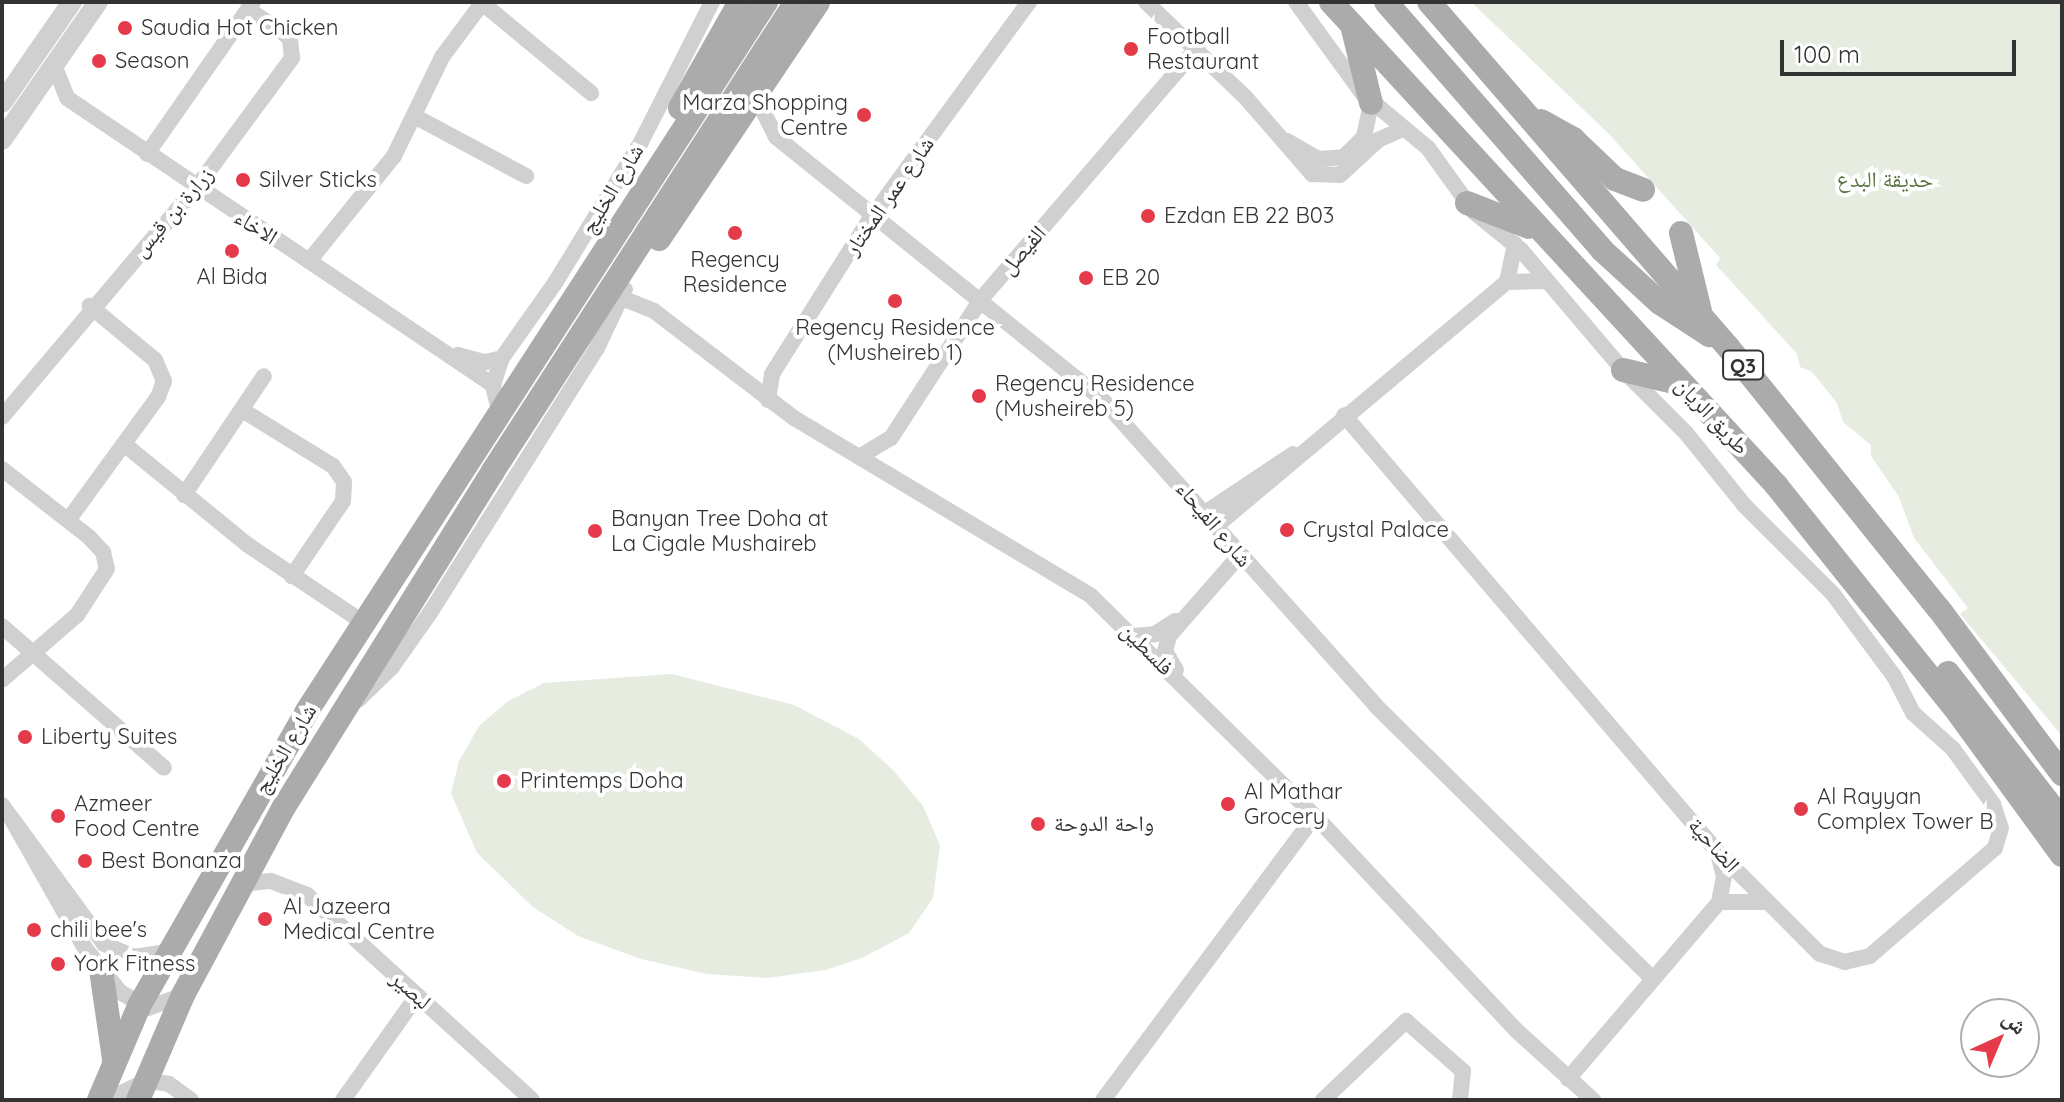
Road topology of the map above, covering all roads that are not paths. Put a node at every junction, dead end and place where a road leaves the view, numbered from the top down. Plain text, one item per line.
1 (72, 2) edge
2 (98, 2) edge
3 (482, 2) edge
4 (712, 2) edge
5 (740, 2) edge
6 (766, 2) edge
7 (796, 2) edge
8 (818, 2) edge
9 (1029, 2) edge
10 (1146, 2) edge
11 (1296, 2) edge
12 (1331, 2) edge
13 (1386, 2) edge
14 (1429, 2) edge
15 (250, 5) edge
16 (1352, 25) junction
17 (1197, 48) junction
18 (54, 65) junction
19 (591, 93) dead end
20 (32, 97) junction
21 (756, 97) junction
22 (67, 98) junction
23 (2, 103) edge
24 (1371, 103) junction
25 (1527, 114) junction
26 (416, 117) junction
27 (1403, 129) junction
28 (1283, 138) junction
29 (2, 140) edge
30 (147, 154) junction
31 (655, 174) junction
32 (526, 176) dead end
33 (195, 188) junction
34 (1643, 190) dead end
35 (1467, 203) junction
36 (874, 213) junction
37 (1681, 233) dead end
38 (1543, 235) junction
39 (1515, 244) junction
40 (309, 261) junction
41 (1547, 281) junction
42 (1507, 282) junction
43 (615, 294) junction
44 (982, 298) junction
45 (90, 306) junction
46 (1701, 314) junction
47 (1728, 347) junction
48 (448, 352) junction
49 (502, 358) junction
50 (1623, 370) junction
51 (264, 376) dead end
52 (493, 385) junction
53 (1684, 386) junction
54 (768, 400) junction
55 (242, 410) junction
56 (500, 414) junction
57 (1344, 415) junction
58 (2, 417) edge
59 (124, 444) junction
60 (863, 459) junction
61 (2, 469) edge
62 (184, 495) junction
63 (64, 515) junction
64 (1210, 520) junction
65 (1808, 522) junction
66 (1240, 555) junction
67 (292, 576) junction
68 (1181, 617) junction
69 (364, 623) junction
70 (2, 626) edge
71 (1134, 636) junction
72 (33, 654) junction
73 (2, 680) edge
74 (1901, 688) joint
75 (1195, 697) junction
76 (2040, 743) junction
77 (2062, 756) edge
78 (164, 768) dead end
79 (2062, 774) edge
80 (2010, 780) junction
81 (6, 812) edge
82 (1315, 816) junction
83 (2062, 820) edge
84 (1716, 850) junction
85 (2062, 855) edge
86 (2062, 877) edge
87 (241, 884) junction
88 (1719, 902) junction
89 (1767, 902) junction
90 (170, 951) junction
91 (101, 970) junction
92 (1652, 978) junction
93 (183, 995) junction
94 (417, 996) junction
95 (139, 1006) junction
96 (114, 1063) junction
97 (1568, 1079) junction
98 (142, 1090) edge
99 (99, 1100) edge
100 (107, 1100) edge
101 (191, 1100) edge
102 (343, 1100) edge
103 (532, 1100) edge
104 (1103, 1100) edge
105 (1323, 1100) edge
106 (1460, 1100) edge
107 (1593, 1100) edge

1 - 23 street
2 - 18 street
3 - 19 street
3 - 26 street
4 - 49 street, شارع الخليج
5 - 31 main road, شارع الخليج
6 - 31 main road, شارع الخليج
7 - 43 main road, شارع الخليج
8 - 21 main road, شارع الخليج
9 - 36 street, شارع عمر المختار
10 - 17 street
11 - 24 street, طريق الريان
12 - 16 main road, طريق الريان / Q3
13 - 47 main road
14 - 25 main road, Q3
15 - 30 street
15 - 33 street, زرارة بن قيس
16 - 24 main road
16 - 38 main road, طريق الريان / Q3
17 - 28 street
17 - 44 street, الفيصل
18 - 20 street
18 - 22 street
20 - 22 street
20 - 29 street
21 - 36 street, شارع الفيحاء
21 - 43 main road, شارع الخليج
22 - 30 street, الاخاء
24 - 27 street, طريق الريان
24 - 28 street
25 - 34 main road
25 - 46 main road, Q3
26 - 32 street
26 - 40 street
27 - 28 street
27 - 35 street, طريق الريان
30 - 33 street, الاخاء
31 - 56 main road, شارع الخليج
33 - 40 street, الاخاء
33 - 45 street, زرارة بن قيس
35 - 38 main road
35 - 39 street, طريق الريان
36 - 44 street, شارع الفيحاء
36 - 54 street, شارع عمر المختار
37 - 46 main road
38 - 53 main road, طريق الريان / Q3
39 - 41 street, طريق الريان
39 - 42 street
40 - 48 street, الاخاء
41 - 42 street
41 - 50 street, طريق الريان
42 - 57 street
43 - 54 street, فلسطين
43 - 87 main road, شارع الخليج
44 - 60 street, الفيصل
44 - 64 street, شارع الفيحاء
45 - 58 street, زرارة بن قيس
45 - 59 street
46 - 47 main road, Q3
47 - 76 main road, Q3
48 - 49 street, الاخاء
48 - 52 street, الاخاء
49 - 52 street, شارع الخليج
50 - 53 main road
50 - 74 street, طريق الريان
51 - 55 street
52 - 56 street
53 - 65 main road, طريق الريان / Q3
54 - 60 street, فلسطين
55 - 62 street
55 - 67 street
56 - 69 main road, شارع الخليج
57 - 64 street
57 - 84 street, الضاحية
59 - 62 street
59 - 63 street
60 - 71 street, فلسطين
61 - 63 street
62 - 67 street
63 - 72 street
64 - 66 street, شارع الفيحاء
65 - 80 main road, طريق الريان / Q3
65 - 83 main road
66 - 68 street
66 - 92 street, شارع الفيحاء
67 - 69 street
68 - 71 street
68 - 75 street
69 - 90 main road, شارع الخليج
70 - 72 street
71 - 75 street, فلسطين
72 - 73 street
72 - 78 street
74 - 89 street, الضاحية
75 - 82 street, فلسطين
76 - 77 main road
76 - 79 main road, Q3
80 - 85 main road, طريق الريان / Q3
80 - 86 main road
81 - 90 street
81 - 91 street
82 - 97 street, فلسطين
82 - 104 street
84 - 88 street
84 - 89 street, الضاحية
87 - 93 main road, شارع الخليج
87 - 94 street, لبصير
88 - 89 street
88 - 92 street
90 - 95 main road, شارع الخليج
91 - 95 street
91 - 96 main road
92 - 97 street
93 - 95 street
93 - 98 main road, شارع الخليج
94 - 102 street
94 - 103 street, لبصير
95 - 96 main road, شارع الخليج
96 - 99 main road, شارع الخليج
97 - 107 street, فلسطين
98 - 100 street
98 - 101 street
105 - 106 street

